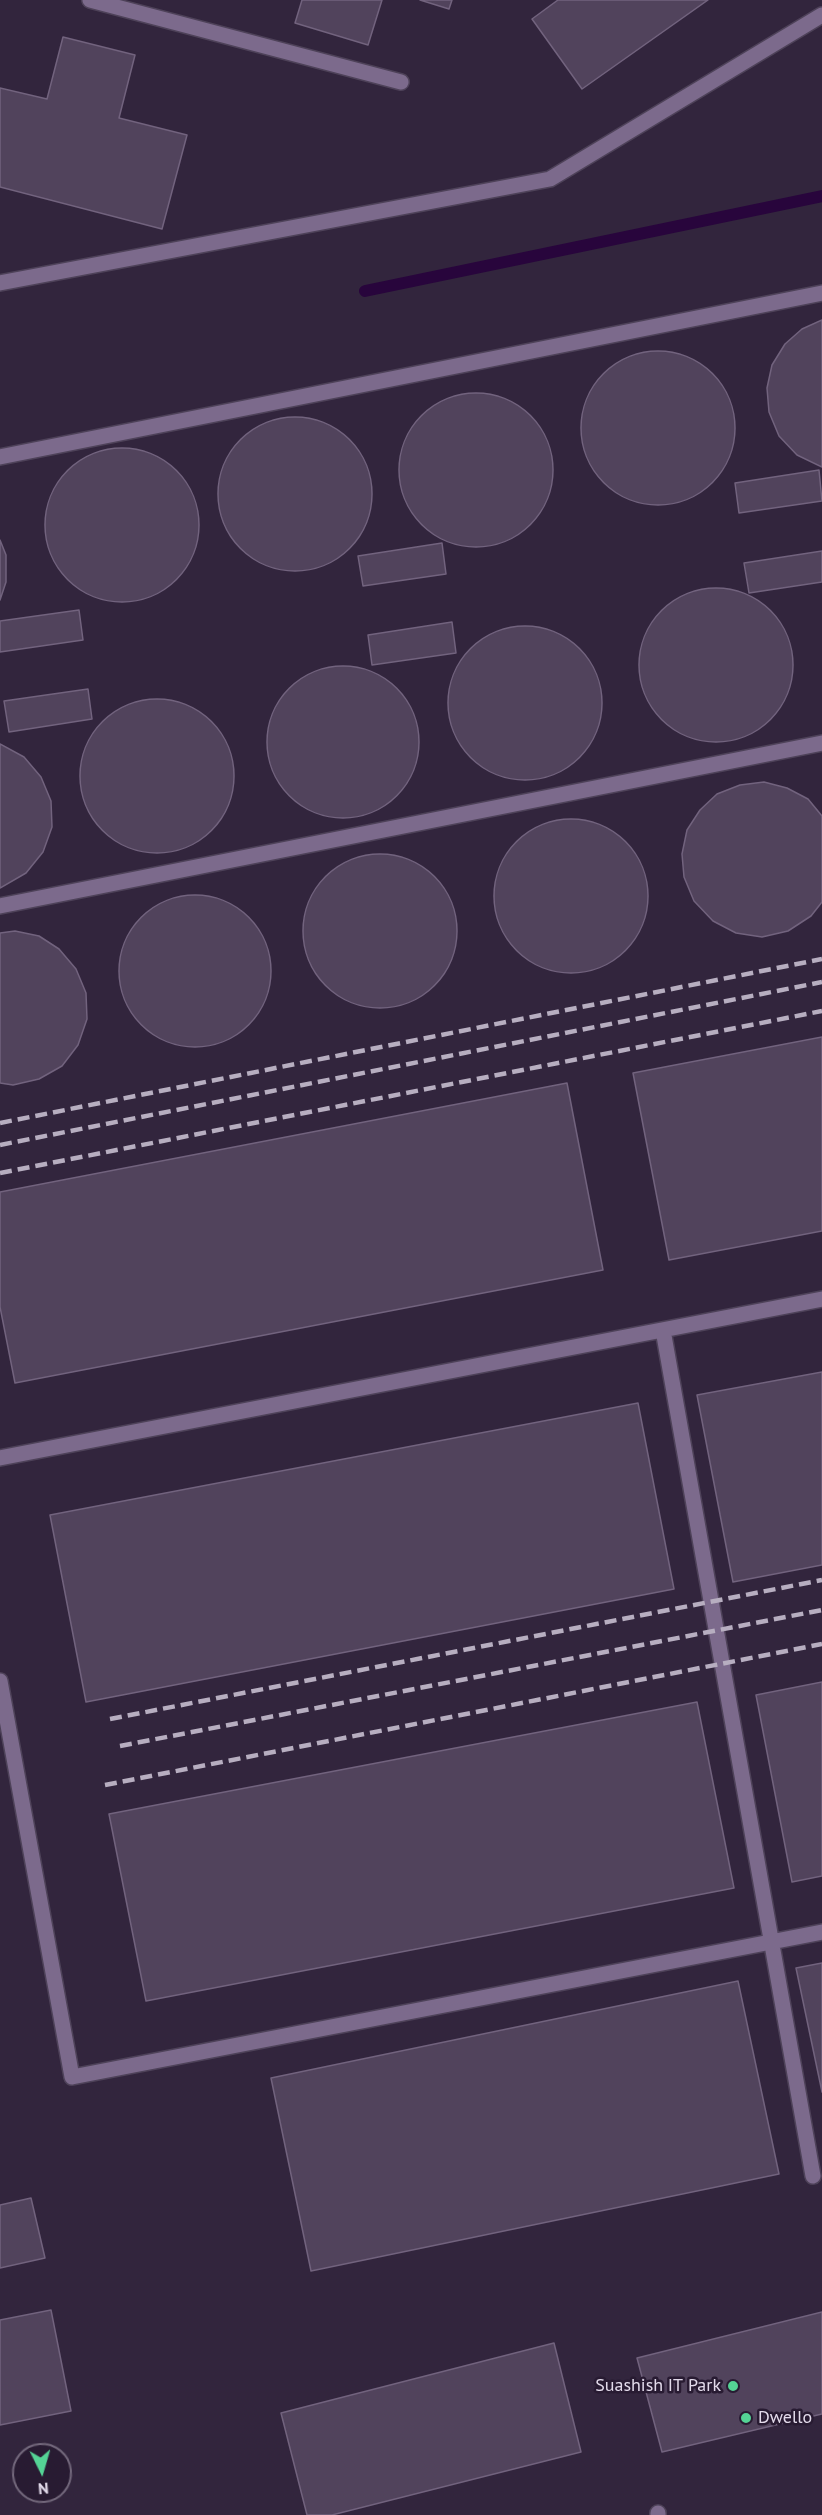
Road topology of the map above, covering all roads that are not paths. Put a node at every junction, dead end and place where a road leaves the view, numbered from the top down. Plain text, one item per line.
1 (90, 0) edge
2 (144, 7) edge
3 (822, 15) edge
4 (401, 82) dead end
5 (0, 283) edge
6 (822, 293) edge
7 (0, 457) edge
8 (822, 743) edge
9 (0, 906) edge
10 (822, 1299) edge
11 (663, 1330) junction
12 (0, 1458) edge
13 (0, 1681) edge
14 (822, 1932) edge
15 (771, 1942) junction
16 (813, 2176) dead end

1 - 2 lane
2 - 4 lane
3 - 5 lane
6 - 7 lane
8 - 9 lane
10 - 11 lane
11 - 12 lane
11 - 15 lane
13 - 15 lane
14 - 15 lane
15 - 16 lane

